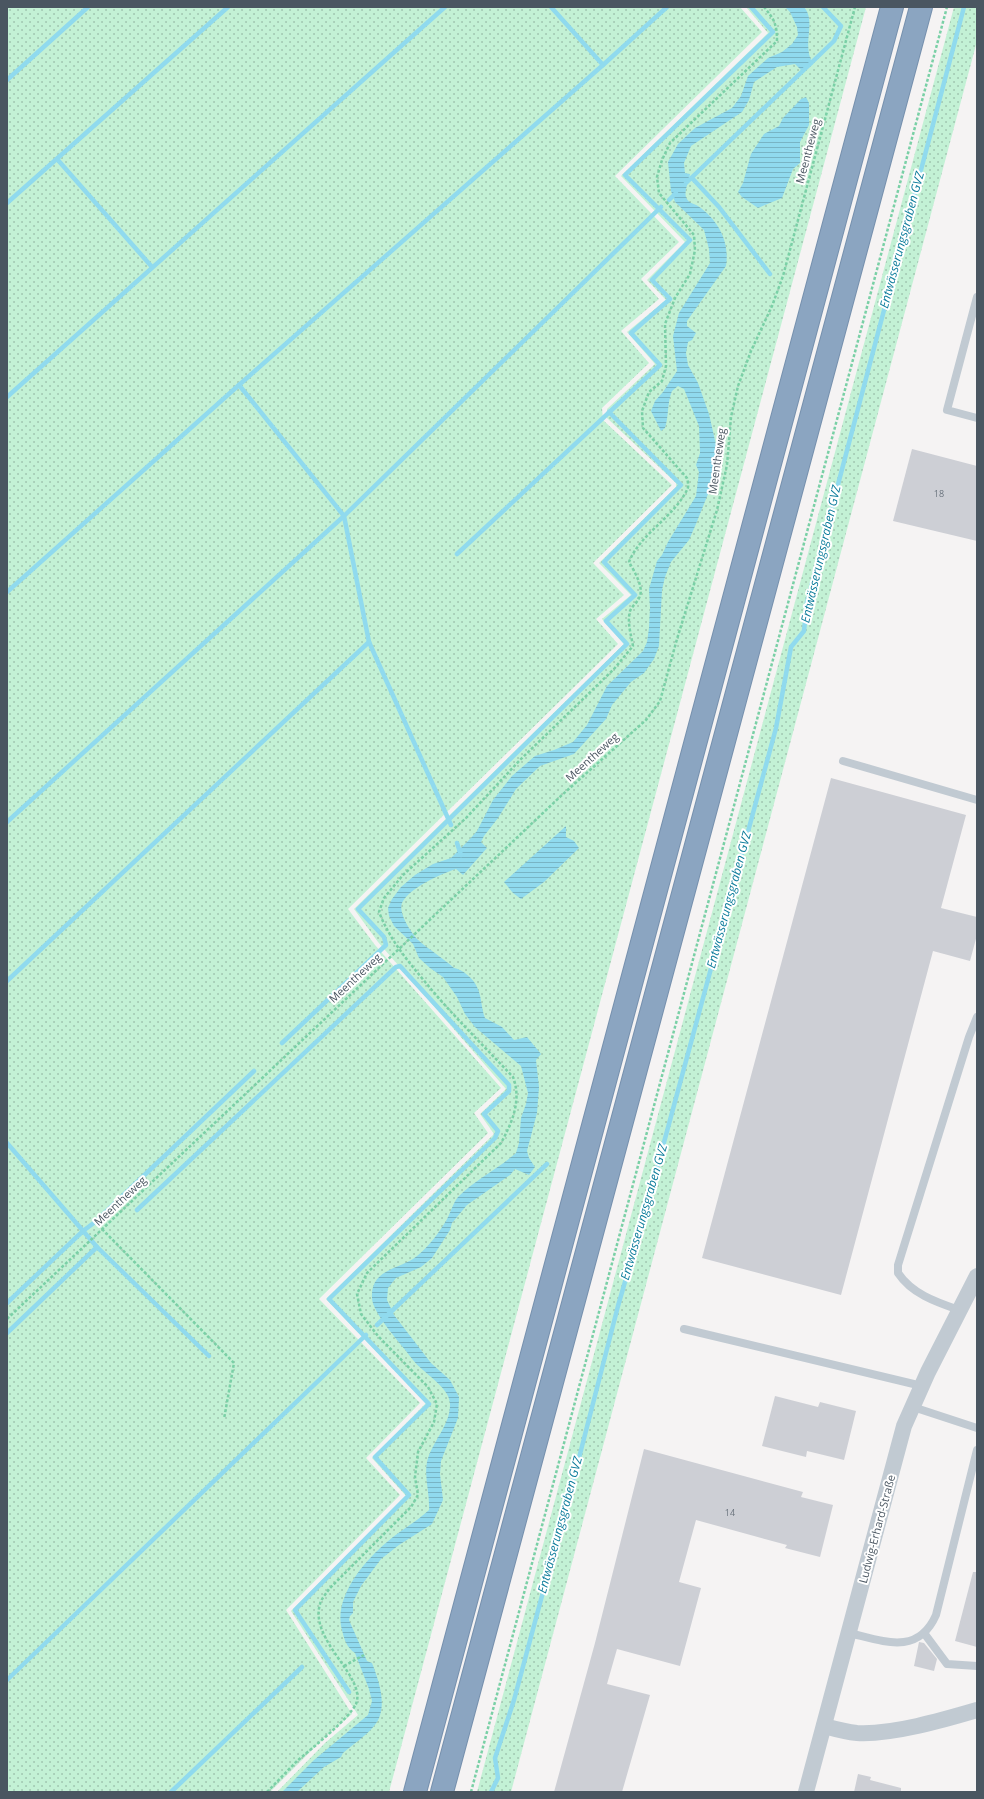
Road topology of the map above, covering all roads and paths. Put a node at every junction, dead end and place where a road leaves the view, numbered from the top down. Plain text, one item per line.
1 (764, 7) edge
2 (855, 7) edge
3 (892, 7) edge
4 (921, 7) edge
5 (947, 7) edge
6 (977, 297) edge
7 (977, 418) edge
8 (843, 761) dead end
9 (977, 800) edge
10 (398, 949) junction
11 (977, 1017) edge
12 (102, 1229) junction
13 (977, 1276) edge
14 (960, 1310) junction
15 (7, 1318) edge
16 (684, 1329) dead end
17 (922, 1386) junction
18 (912, 1407) junction
19 (224, 1419) dead end
20 (977, 1428) edge
21 (977, 1450) edge
22 (849, 1633) junction
23 (924, 1633) junction
24 (364, 1655) dead end
25 (344, 1666) junction
26 (977, 1666) edge
27 (977, 1710) edge
28 (824, 1726) junction
29 (267, 1792) edge
30 (415, 1792) edge
31 (442, 1792) edge
32 (472, 1792) edge
33 (806, 1792) edge

1 - 10 path
2 - 10 path, Meentheweg
3 - 30 highway
4 - 31 highway
5 - 32 path
6 - 7 lane
8 - 9 lane
10 - 12 path, Meentheweg
10 - 25 path
11 - 14 lane
12 - 15 path, Meentheweg
12 - 19 path
13 - 14 street, Ludwig-Erhard-Straße
14 - 17 street, Ludwig-Erhard-Straße
16 - 17 lane
17 - 18 street, Ludwig-Erhard-Straße
18 - 20 lane
18 - 22 street, Ludwig-Erhard-Straße
21 - 23 lane
22 - 23 lane
22 - 28 street, Ludwig-Erhard-Straße
23 - 26 lane
24 - 25 path
25 - 29 path
27 - 28 street
28 - 33 street, Ludwig-Erhard-Straße

